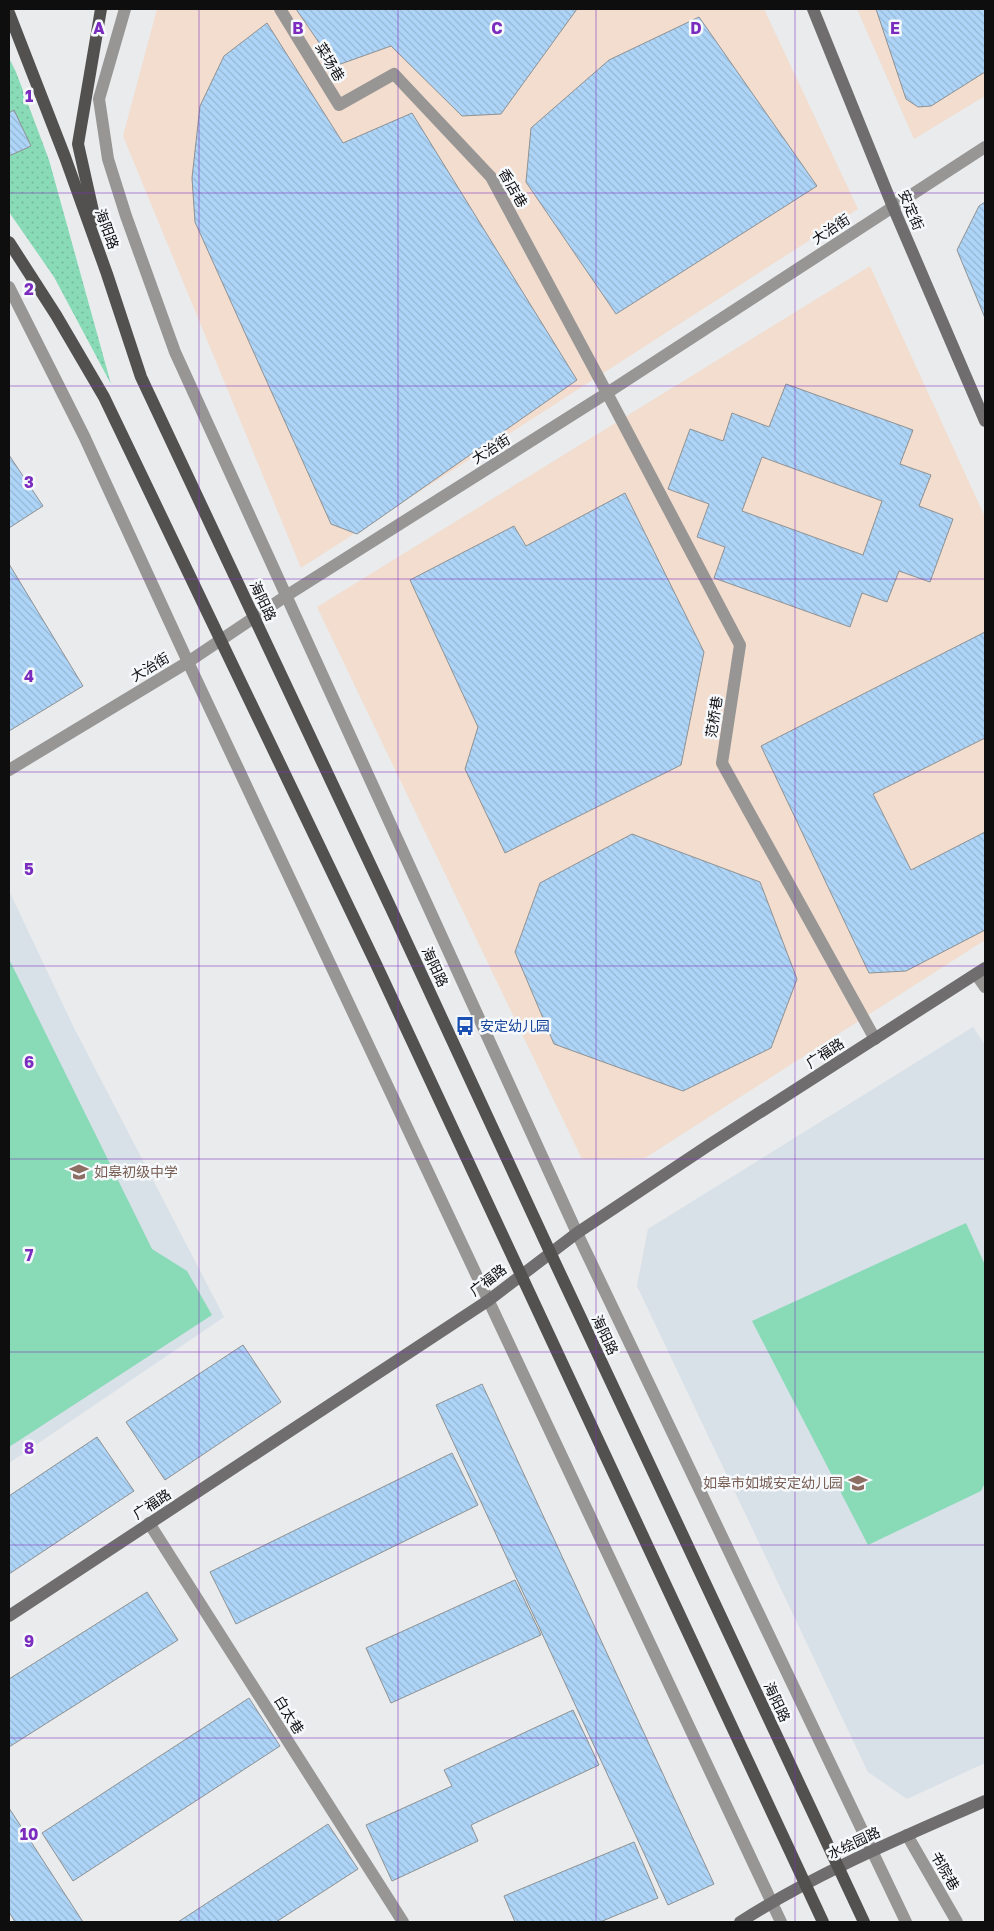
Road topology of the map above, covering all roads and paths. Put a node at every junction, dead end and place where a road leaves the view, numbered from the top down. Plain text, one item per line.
1 (101, 9) edge
2 (125, 9) edge
3 (280, 9) edge
4 (813, 9) edge
5 (9, 13) edge
6 (339, 105) joint
7 (985, 148) edge
8 (893, 207) junction
9 (9, 242) edge
10 (107, 274) junction
11 (9, 287) edge
12 (608, 393) junction
13 (985, 421) edge
14 (286, 596) junction
15 (254, 617) junction
16 (220, 639) junction
17 (188, 662) junction
18 (9, 770) edge
19 (981, 971) edge
20 (985, 987) edge
21 (875, 1039) junction
22 (577, 1233) junction
23 (550, 1252) junction
24 (522, 1274) junction
25 (489, 1300) junction
26 (149, 1523) junction
27 (9, 1616) edge
28 (985, 1801) edge
29 (907, 1835) junction
30 (873, 1850) junction
31 (838, 1866) junction
32 (804, 1883) junction
33 (771, 1902) junction
34 (403, 1922) edge
35 (740, 1922) edge
36 (781, 1922) edge
37 (823, 1922) edge
38 (864, 1922) edge
39 (906, 1922) edge
40 (957, 1922) edge

1 - 10 main road
2 - 14 street
3 - 6 street, 菜场巷
4 - 8 street, 安定街
5 - 10 main road, 海阳路
6 - 12 street, 香店巷
7 - 8 street, 大治街
8 - 12 street, 大治街
8 - 13 street, 安定街
9 - 16 main road
10 - 15 main road, 海阳路
11 - 17 street
12 - 14 street, 大治街
12 - 21 street, 范桥巷
14 - 15 street, 大治街
14 - 22 street
15 - 16 street, 大治街
15 - 23 main road, 海阳路
16 - 17 street, 大治街
16 - 24 main road
17 - 18 street, 大治街
17 - 25 street
19 - 20 street
19 - 21 street, 广福路
21 - 22 street, 广福路
22 - 23 street, 广福路
22 - 30 street
23 - 24 street, 广福路
23 - 31 main road, 海阳路
24 - 25 street, 广福路
24 - 32 main road
25 - 26 street, 广福路
25 - 33 street
26 - 27 street, 广福路
26 - 34 street, 白太巷
28 - 29 street, 水绘园路
29 - 30 street, 水绘园路
29 - 40 street, 书院巷
30 - 31 street, 水绘园路
30 - 39 street
31 - 32 street, 水绘园路
31 - 38 main road, 海阳路
32 - 33 street, 水绘园路
32 - 37 main road
33 - 35 street, 水绘园路
33 - 36 street

